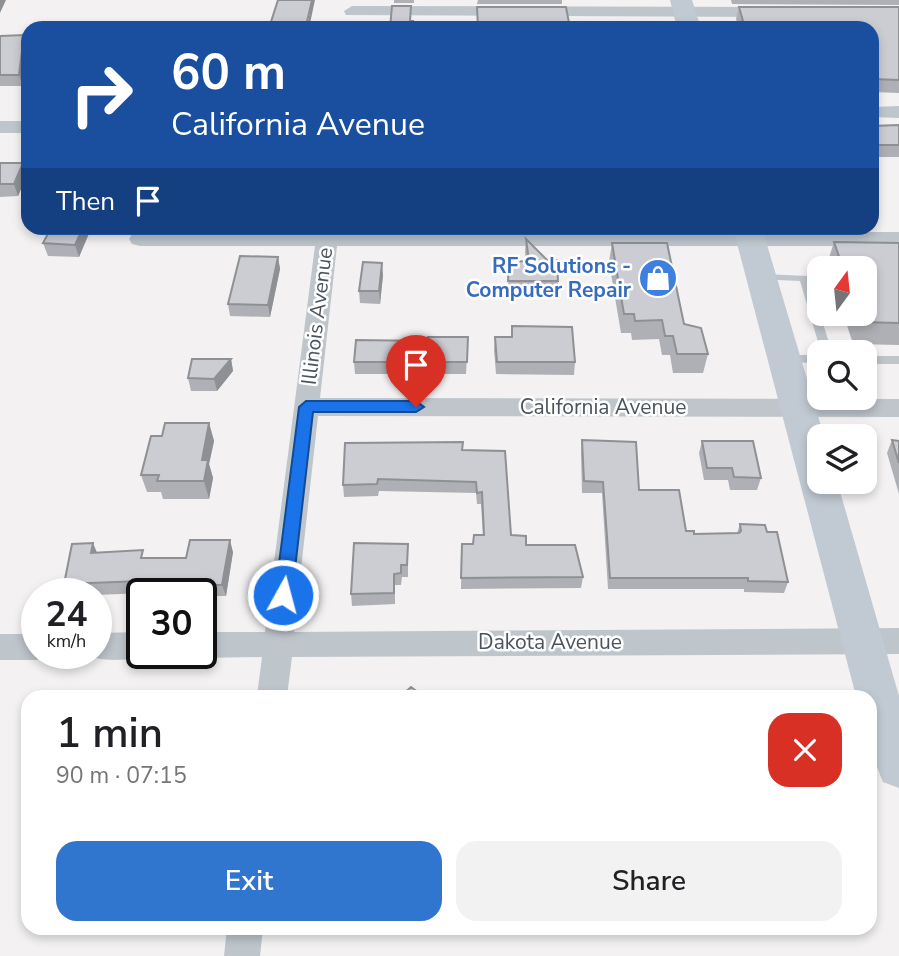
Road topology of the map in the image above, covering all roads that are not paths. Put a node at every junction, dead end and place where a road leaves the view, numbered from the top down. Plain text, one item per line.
1 (788, 12) edge
2 (352, 13) edge
3 (685, 13) edge
4 (879, 112) edge
5 (899, 112) edge
6 (0, 127) edge
7 (21, 128) edge
8 (290, 235) edge
9 (327, 235) edge
10 (749, 235) edge
11 (798, 235) edge
12 (140, 239) dead end
13 (899, 239) edge
14 (761, 277) junction
15 (823, 340) edge
16 (786, 359) junction
17 (807, 359) edge
18 (877, 360) edge
19 (899, 360) edge
20 (306, 407) junction
21 (800, 408) junction
22 (899, 408) edge
23 (807, 435) edge
24 (824, 494) edge
25 (880, 641) edge
26 (277, 643) junction
27 (217, 645) edge
28 (0, 647) edge
29 (21, 647) edge
30 (273, 690) edge
31 (892, 723) edge
32 (899, 767) edge
33 (244, 935) edge
34 (242, 956) edge

1 - 3 street
2 - 3 street
4 - 5 street
6 - 7 street
8 - 12 street
9 - 20 street, Illinois Avenue
10 - 14 street
11 - 13 street
14 - 15 lane
14 - 16 street
16 - 17 lane
16 - 21 street
18 - 19 lane
20 - 21 street, California Avenue
20 - 26 street, Illinois Avenue
21 - 22 street, California Avenue
21 - 23 street
24 - 25 street
25 - 26 street, Dakota Avenue
25 - 31 street
26 - 27 street, Dakota Avenue
26 - 30 street, Illinois Avenue
28 - 29 street
31 - 32 street
33 - 34 street

